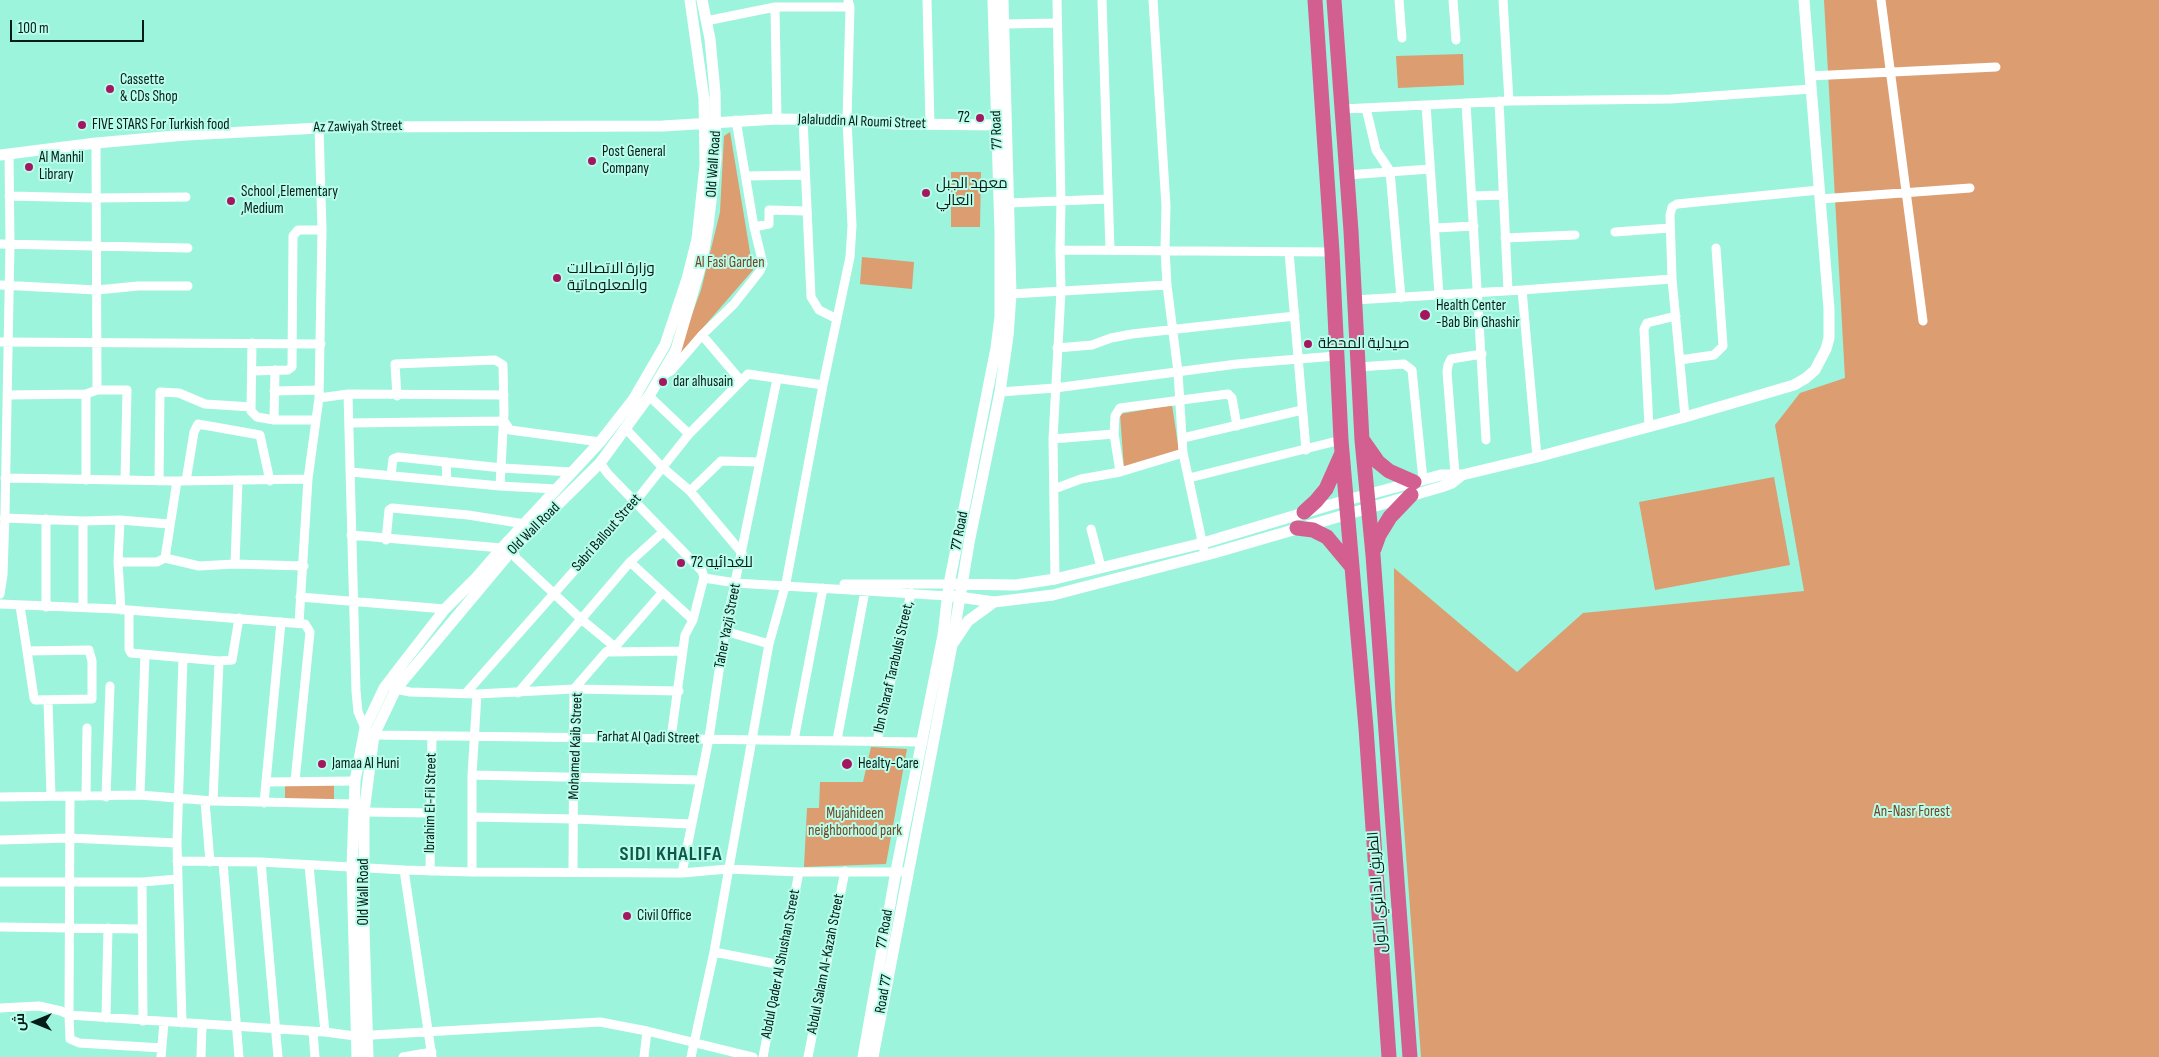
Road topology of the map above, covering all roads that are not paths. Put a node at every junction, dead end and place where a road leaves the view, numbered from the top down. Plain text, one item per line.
1 (690, 0) edge
2 (702, 0) edge
3 (927, 0) edge
4 (994, 0) edge
5 (1003, 0) edge
6 (1057, 0) edge
7 (1102, 0) edge
8 (1153, 0) edge
9 (1315, 0) edge
10 (1334, 0) edge
11 (1399, 0) edge
12 (1453, 0) edge
13 (1503, 0) edge
14 (1804, 0) edge
15 (1881, 0) edge
16 (849, 3) edge
17 (775, 7) junction
18 (706, 21) junction
19 (1058, 23) junction
20 (1005, 24) junction
21 (1402, 38) dead end
22 (1456, 40) dead end
23 (1996, 67) dead end
24 (1891, 72) junction
25 (1810, 76) junction
26 (1811, 90) junction
27 (1499, 101) junction
28 (1509, 101) junction
29 (1466, 103) junction
30 (1426, 105) junction
31 (1366, 108) junction
32 (1342, 109) junction
33 (777, 119) junction
34 (803, 119) junction
35 (736, 120) junction
36 (847, 120) junction
37 (717, 121) junction
38 (930, 124) junction
39 (705, 125) junction
40 (1002, 125) junction
41 (319, 127) junction
42 (96, 143) junction
43 (4, 154) edge
44 (1430, 169) junction
45 (1390, 172) junction
46 (805, 175) junction
47 (1347, 175) junction
48 (746, 176) junction
49 (1970, 188) dead end
50 (1906, 192) junction
51 (1819, 194) junction
52 (1503, 195) junction
53 (10, 196) junction
54 (1472, 196) junction
55 (186, 197) dead end
56 (97, 198) junction
57 (1108, 199) junction
58 (1061, 202) junction
59 (1009, 203) junction
60 (807, 211) junction
61 (1474, 226) junction
62 (754, 227) junction
63 (1435, 228) junction
64 (1670, 228) junction
65 (322, 230) junction
66 (1615, 232) dead end
67 (1575, 235) dead end
68 (1505, 238) junction
69 (5, 244) edge
70 (97, 246) junction
71 (188, 248) dead end
72 (1716, 248) dead end
73 (1165, 249) junction
74 (1060, 250) junction
75 (1110, 250) junction
76 (1289, 252) junction
77 (1332, 252) junction
78 (1672, 278) junction
79 (4, 285) edge
80 (1167, 285) junction
81 (188, 286) dead end
82 (97, 290) junction
83 (1522, 290) junction
84 (1061, 291) junction
85 (1508, 291) junction
86 (1478, 293) junction
87 (1011, 294) junction
88 (1439, 295) junction
89 (1401, 298) junction
90 (1354, 300) junction
91 (681, 315) junction
92 (1295, 316) junction
93 (1676, 316) junction
94 (837, 319) junction
95 (1923, 321) dead end
96 (1173, 330) junction
97 (702, 335) junction
98 (97, 341) junction
99 (4, 342) edge
100 (252, 343) junction
101 (292, 344) junction
102 (321, 344) junction
103 (1057, 348) junction
104 (1482, 354) junction
105 (1336, 356) junction
106 (1299, 359) junction
107 (1680, 360) junction
108 (1358, 367) junction
109 (275, 370) junction
110 (252, 371) junction
111 (1178, 372) junction
112 (662, 376) junction
113 (777, 379) junction
114 (741, 381) junction
115 (4, 384) edge
116 (822, 386) junction
117 (1055, 388) junction
118 (97, 390) junction
119 (274, 390) junction
120 (1000, 392) junction
121 (86, 394) junction
122 (319, 394) junction
123 (348, 394) junction
124 (7, 395) junction
125 (504, 395) junction
126 (396, 396) junction
127 (649, 396) junction
128 (1180, 400) junction
129 (251, 407) junction
130 (1302, 410) junction
131 (1685, 418) junction
132 (274, 420) junction
133 (316, 420) junction
134 (504, 421) junction
135 (349, 423) junction
136 (1237, 426) junction
137 (1649, 427) junction
138 (625, 428) junction
139 (689, 434) junction
140 (1114, 434) junction
141 (1183, 438) junction
142 (1053, 439) junction
143 (1362, 440) junction
144 (1486, 440) dead end
145 (600, 442) junction
146 (1342, 446) junction
147 (1306, 450) junction
148 (1183, 453) junction
149 (1537, 458) junction
150 (446, 462) junction
151 (760, 462) junction
152 (600, 463) junction
153 (662, 466) junction
154 (502, 468) junction
155 (351, 472) junction
156 (571, 472) junction
157 (1120, 472) junction
158 (391, 475) junction
159 (1458, 475) junction
160 (5, 478) junction
161 (1189, 478) junction
162 (308, 479) junction
163 (86, 480) junction
164 (125, 480) junction
165 (238, 480) junction
166 (159, 481) junction
167 (181, 481) junction
168 (270, 481) junction
169 (447, 481) junction
170 (500, 486) junction
171 (1416, 486) junction
172 (556, 489) junction
173 (1054, 489) junction
174 (690, 491) junction
175 (1368, 501) junction
176 (635, 502) junction
177 (1347, 506) junction
178 (1304, 512) junction
179 (3, 515) edge
180 (46, 518) junction
181 (120, 520) junction
182 (84, 521) junction
183 (169, 524) junction
184 (525, 524) junction
185 (1297, 528) junction
186 (1091, 529) dead end
187 (663, 532) junction
188 (351, 536) junction
189 (386, 540) junction
190 (1203, 543) junction
191 (513, 549) junction
192 (500, 550) junction
193 (742, 553) junction
194 (1205, 555) junction
195 (1373, 555) junction
196 (165, 558) junction
197 (118, 562) junction
198 (630, 562) junction
199 (235, 564) junction
200 (304, 566) junction
201 (1101, 567) junction
202 (1353, 568) junction
203 (704, 578) junction
204 (1055, 579) junction
205 (736, 583) junction
206 (785, 584) junction
207 (823, 588) junction
208 (954, 590) junction
209 (865, 591) junction
210 (554, 593) junction
211 (662, 593) junction
212 (911, 593) junction
213 (0, 594) edge
214 (300, 597) junction
215 (352, 602) junction
216 (994, 602) junction
217 (0, 604) edge
218 (20, 606) junction
219 (46, 607) junction
220 (83, 607) junction
221 (445, 609) junction
222 (125, 610) junction
223 (239, 618) junction
224 (581, 619) junction
225 (693, 620) junction
226 (281, 622) junction
227 (299, 623) junction
228 (725, 631) junction
229 (769, 644) junction
230 (952, 645) junction
231 (615, 647) junction
232 (27, 651) junction
233 (683, 651) junction
234 (606, 652) junction
235 (145, 656) junction
236 (183, 658) junction
237 (219, 661) junction
238 (110, 686) dead end
239 (396, 689) junction
240 (574, 689) junction
241 (678, 692) junction
242 (466, 693) junction
243 (518, 693) junction
244 (477, 694) junction
245 (48, 701) junction
246 (87, 728) dead end
247 (369, 732) junction
248 (432, 736) junction
249 (473, 736) junction
250 (574, 737) junction
251 (672, 738) junction
252 (708, 738) junction
253 (752, 739) junction
254 (794, 740) junction
255 (837, 740) junction
256 (877, 741) junction
257 (923, 742) junction
258 (472, 776) junction
259 (574, 777) junction
260 (700, 780) junction
261 (295, 781) junction
262 (356, 781) junction
263 (267, 782) junction
264 (140, 795) junction
265 (51, 796) junction
266 (70, 796) junction
267 (86, 796) junction
268 (106, 796) junction
269 (0, 797) edge
270 (177, 797) junction
271 (209, 801) junction
272 (264, 802) junction
273 (354, 804) junction
274 (364, 812) junction
275 (431, 813) junction
276 (472, 818) junction
277 (575, 819) junction
278 (691, 824) junction
279 (69, 838) junction
280 (0, 840) edge
281 (177, 843) junction
282 (177, 862) junction
283 (210, 862) junction
284 (223, 862) junction
285 (261, 862) junction
286 (309, 865) junction
287 (358, 868) junction
288 (728, 869) junction
289 (404, 870) junction
290 (430, 871) junction
291 (845, 871) junction
292 (901, 871) junction
293 (472, 872) junction
294 (573, 872) junction
295 (799, 872) junction
296 (682, 873) junction
297 (178, 879) junction
298 (0, 882) edge
299 (69, 882) junction
300 (142, 882) junction
301 (0, 927) edge
302 (70, 927) junction
303 (108, 928) junction
304 (141, 929) junction
305 (714, 952) junction
306 (781, 965) junction
307 (0, 1008) edge
308 (69, 1016) junction
309 (106, 1018) junction
310 (142, 1021) junction
311 (164, 1022) junction
312 (182, 1023) junction
313 (202, 1025) junction
314 (236, 1026) junction
315 (275, 1030) junction
316 (647, 1031) junction
317 (313, 1032) junction
318 (326, 1032) junction
319 (430, 1032) junction
320 (356, 1036) junction
321 (369, 1036) junction
322 (694, 1043) junction
323 (162, 1052) edge
324 (432, 1054) edge
325 (201, 1057) edge
326 (239, 1057) edge
327 (278, 1057) edge
328 (315, 1057) edge
329 (357, 1057) edge
330 (368, 1057) edge
331 (403, 1057) edge
332 (644, 1057) edge
333 (691, 1057) edge
334 (753, 1057) edge
335 (763, 1057) edge
336 (808, 1057) edge
337 (863, 1057) edge
338 (873, 1057) edge
339 (1389, 1057) edge
340 (1410, 1057) edge

1 - 39 main road, Old Wall Road
2 - 18 main road, Old Wall Road
3 - 38 street
4 - 40 main road, 77 Road
5 - 20 main road
6 - 19 street
7 - 57 street
8 - 73 street
9 - 77 highway, الطريق الدائري الاول
10 - 32 highway, الطريق الدائري الاول
11 - 21 street
12 - 22 street
13 - 28 street
14 - 25 main road
15 - 24 street
16 - 17 street
16 - 36 street
17 - 18 street
17 - 33 street
18 - 37 main road, Old Wall Road
19 - 20 street
19 - 58 street
20 - 40 main road
23 - 24 street
24 - 25 street
24 - 50 street
25 - 26 main road
26 - 28 street
26 - 51 main road
27 - 28 street
27 - 29 street
27 - 52 street
29 - 30 street
29 - 54 street
30 - 31 street
30 - 44 street
31 - 32 street
31 - 45 street
32 - 47 highway, الطريق الدائري الاول
33 - 34 main road, Jalaluddin Al Roumi Street
33 - 35 main road, Jalaluddin Al Roumi Street
34 - 36 main road, Jalaluddin Al Roumi Street
34 - 46 street
35 - 37 main road, Jalaluddin Al Roumi Street
35 - 48 street
36 - 38 main road, Jalaluddin Al Roumi Street
36 - 94 street
37 - 39 main road, Az Zawiyah Street
37 - 91 main road, Old Wall Road
38 - 40 main road, Jalaluddin Al Roumi Street
39 - 41 main road, Az Zawiyah Street
39 - 91 main road, Old Wall Road
40 - 59 main road
40 - 208 main road, 77 Road
41 - 42 main road, Az Zawiyah Street
41 - 65 street
42 - 43 main road, Az Zawiyah Street
42 - 56 street
43 - 53 street
44 - 45 street
44 - 63 street
45 - 47 street
45 - 89 street
46 - 48 street
46 - 60 street
47 - 90 highway, الطريق الدائري الاول
48 - 62 street
49 - 50 street
50 - 51 street
50 - 95 street
51 - 64 street
51 - 131 main road
52 - 54 street
52 - 68 street
53 - 56 street
53 - 69 street
54 - 61 street
55 - 56 street
56 - 70 street
57 - 58 street
57 - 75 street
58 - 59 street
58 - 74 street
59 - 87 main road
60 - 62 street
60 - 94 street
61 - 63 street
61 - 86 street
62 - 97 street
63 - 88 street
64 - 66 street
64 - 78 street
65 - 101 street
65 - 102 street
67 - 68 street
68 - 85 street
69 - 70 street
69 - 79 street
70 - 71 street
70 - 82 street
72 - 107 street
73 - 75 street
73 - 76 street
73 - 80 street
74 - 75 street
74 - 84 street
76 - 77 street
76 - 92 street
77 - 105 highway, الطريق الدائري الاول
78 - 83 street
78 - 93 street
79 - 82 street
79 - 99 street
80 - 84 street
80 - 96 street
81 - 82 street
82 - 98 street
83 - 85 street
83 - 149 street
84 - 87 street
84 - 103 street
85 - 86 street
86 - 88 street
86 - 104 street
87 - 120 main road
88 - 89 street
89 - 90 street
90 - 108 highway, الطريق الدائري الاول
91 - 112 main road, Old Wall Road
91 - 145 main road, Old Wall Road
92 - 96 street
92 - 106 street
93 - 107 street
93 - 137 street
94 - 116 street
96 - 103 street
96 - 111 street
97 - 112 street
97 - 114 street
98 - 99 street
98 - 100 street
98 - 118 street
99 - 115 street
100 - 101 street
100 - 110 street
101 - 102 street
101 - 109 street
102 - 122 street
103 - 117 street
104 - 144 street
104 - 159 street
105 - 106 street
105 - 146 highway, الطريق الدائري الاول
106 - 111 street
106 - 130 street
107 - 131 street
108 - 143 highway, الطريق الدائري الاول
108 - 171 street
109 - 110 street
109 - 119 street
110 - 129 street
111 - 117 street
111 - 128 street
112 - 127 main road, Old Wall Road
113 - 114 street, Sabri Ballout Street
113 - 116 street
113 - 151 street, Taher Yazji Street
114 - 139 street, Sabri Ballout Street
115 - 124 street
116 - 206 street
117 - 120 street
117 - 142 street
118 - 121 street
118 - 164 street
119 - 122 street
119 - 132 street
120 - 208 main road
121 - 124 street
121 - 163 street
122 - 123 street
122 - 133 street
123 - 126 street
123 - 135 street
124 - 160 street
125 - 126 street
125 - 126 street
125 - 134 street
127 - 138 main road, Old Wall Road
127 - 139 street
128 - 136 street
128 - 140 street
128 - 141 street
129 - 132 street
129 - 166 street
130 - 136 street
130 - 147 street
131 - 137 main road
132 - 133 street
133 - 162 street
134 - 135 street
134 - 145 street
134 - 154 street
135 - 155 street
136 - 141 street
137 - 149 main road
138 - 152 main road, Old Wall Road
138 - 153 street
139 - 153 street, Sabri Ballout Street
140 - 142 street
140 - 157 street
141 - 148 street
142 - 173 street
143 - 171 highway
143 - 175 highway, الطريق الدائري الاول
145 - 156 main road, Old Wall Road
146 - 147 street
146 - 177 highway, الطريق الدائري الاول
146 - 178 highway
147 - 161 street
148 - 157 street
148 - 161 street
149 - 159 main road
150 - 154 street
150 - 158 street
150 - 169 street
151 - 174 street
151 - 193 street, Taher Yazji Street
152 - 176 street
152 - 191 main road, Old Wall Road
153 - 174 street
153 - 176 street, Sabri Ballout Street
154 - 156 street
154 - 170 street
155 - 158 street
155 - 188 street
156 - 172 main road, Old Wall Road
157 - 173 street
158 - 169 street
159 - 171 main road
159 - 171 main road
160 - 163 street
160 - 179 street
161 - 190 street
162 - 168 street
162 - 200 street
163 - 164 street
164 - 166 street
165 - 167 street
165 - 168 street
165 - 199 street
166 - 167 street
167 - 168 street
167 - 183 street
169 - 170 street
170 - 172 street
171 - 175 main road
171 - 195 highway
172 - 184 main road, Old Wall Road
173 - 204 street
174 - 193 street
175 - 177 main road
175 - 195 highway, الطريق الدائري الاول
176 - 187 street
176 - 210 street, Sabri Ballout Street
177 - 178 main road
177 - 185 main road
177 - 202 highway, الطريق الدائري الاول
178 - 190 main road
179 - 180 street
179 - 213 street
180 - 182 street
180 - 219 street
181 - 182 street
181 - 183 street
181 - 197 street
182 - 220 street
183 - 196 street
184 - 189 street
184 - 192 main road, Old Wall Road
185 - 194 main road
185 - 202 highway
186 - 201 street
187 - 198 street
187 - 203 street
188 - 189 street
188 - 215 street
189 - 192 street
190 - 194 street
190 - 201 main road
191 - 192 street
191 - 210 street
191 - 239 main road, Old Wall Road
192 - 221 main road, Old Wall Road
193 - 205 street, Taher Yazji Street
194 - 216 main road
195 - 340 highway, الطريق الدائري الاول
196 - 197 street
196 - 199 street
197 - 222 street
198 - 211 street
198 - 224 street
199 - 200 street
200 - 214 street
201 - 204 main road
202 - 339 highway, الطريق الدائري الاول
203 - 205 street
203 - 225 street
204 - 208 main road
205 - 206 street
205 - 228 street, Taher Yazji Street
206 - 207 street
206 - 208 street
206 - 229 street
207 - 209 street
207 - 254 street
208 - 212 street
208 - 216 main road
208 - 230 main road
208 - 257 main road, 77 Road
209 - 212 street
209 - 255 street
210 - 224 street
210 - 242 street, Sabri Ballout Street
211 - 225 street
211 - 231 street, Mohamed Kaib Street
212 - 256 street, Ibn Sharaf Tarabulsi Street,
214 - 215 street
214 - 227 street
215 - 221 street
215 - 247 street
216 - 230 main road
217 - 218 street
218 - 219 street
218 - 232 street
219 - 220 street
220 - 222 street
221 - 247 main road, Old Wall Road
222 - 223 street
222 - 235 street
223 - 226 street
223 - 237 street
224 - 231 street
224 - 243 street
225 - 233 street
226 - 227 street
226 - 263 street
227 - 261 street
228 - 229 street
228 - 252 street, Taher Yazji Street
229 - 253 street
230 - 292 main road
231 - 234 street, Mohamed Kaib Street
232 - 245 street
232 - 245 street
233 - 234 street
233 - 241 street
234 - 240 street, Mohamed Kaib Street
235 - 236 street
235 - 264 street
236 - 237 street
236 - 270 street
237 - 271 street
238 - 268 street
239 - 242 street
239 - 247 main road, Old Wall Road
240 - 241 street
240 - 243 street
240 - 250 street, Mohamed Kaib Street
241 - 251 street
242 - 244 street
243 - 244 street
244 - 249 street
245 - 265 street
246 - 267 street
247 - 248 street, Farhat Al Qadi Street
247 - 262 main road, Old Wall Road
247 - 274 main road, Old Wall Road
248 - 249 street, Farhat Al Qadi Street
248 - 275 street, Ibrahim El-Fil Street
249 - 250 street, Farhat Al Qadi Street
249 - 258 street
250 - 251 street, Farhat Al Qadi Street
250 - 259 street, Mohamed Kaib Street
251 - 252 street, Farhat Al Qadi Street
252 - 253 street, Farhat Al Qadi Street
252 - 260 street, Taher Yazji Street
253 - 254 street, Farhat Al Qadi Street
253 - 288 street
254 - 255 street, Farhat Al Qadi Street
255 - 256 street, Farhat Al Qadi Street
256 - 257 street, Farhat Al Qadi Street
257 - 292 main road, 77 Road
258 - 259 street
258 - 276 street
259 - 260 street
259 - 277 street, Mohamed Kaib Street
260 - 278 street, Taher Yazji Street
261 - 262 street
261 - 263 street
262 - 273 main road, Old Wall Road
263 - 272 street
264 - 268 street
264 - 270 street
265 - 266 street
265 - 269 street
266 - 267 street
266 - 279 street
267 - 268 street
270 - 271 street
270 - 281 street
271 - 272 street
271 - 283 street
272 - 273 street
273 - 287 main road, Old Wall Road
274 - 275 street
274 - 287 main road, Old Wall Road
275 - 290 street, Ibrahim El-Fil Street
276 - 277 street
276 - 293 street
277 - 278 street
277 - 294 street, Mohamed Kaib Street
278 - 296 street, Taher Yazji Street
279 - 280 street
279 - 281 street
279 - 299 street
281 - 282 street
282 - 283 street
282 - 297 street
283 - 284 street
284 - 285 street
284 - 314 street
285 - 286 street
285 - 315 street
286 - 287 street
286 - 318 street
287 - 289 street
287 - 320 main road, Old Wall Road
287 - 321 main road, Old Wall Road
288 - 295 street
288 - 296 street
288 - 305 street
289 - 290 street
289 - 319 street
290 - 293 street
291 - 292 street
291 - 295 street
291 - 336 street, Abdul Salam Al-Kazah Street
292 - 337 main road, 77 Road
292 - 338 main road, Road 77
293 - 294 street
294 - 296 street
295 - 306 street, Abdul Qader Al Shushan Street
297 - 300 street
297 - 312 street
298 - 299 street
299 - 300 street
299 - 302 street
300 - 304 street
301 - 302 street
302 - 303 street
302 - 308 street
303 - 304 street
303 - 309 street
304 - 310 street
305 - 306 street
305 - 322 street
306 - 335 street, Abdul Qader Al Shushan Street
307 - 308 street
308 - 309 street
308 - 323 street
309 - 310 street
310 - 311 street
311 - 312 street
311 - 323 street
312 - 313 street
313 - 314 street
313 - 325 street
314 - 315 street
314 - 326 street
315 - 317 street
315 - 327 street
316 - 319 street
316 - 322 street
316 - 332 street
317 - 318 street
317 - 328 street
318 - 320 street
319 - 321 street
319 - 324 street
320 - 321 street
320 - 329 main road, Old Wall Road
321 - 330 main road, Old Wall Road
322 - 333 street
322 - 334 street
324 - 331 street

